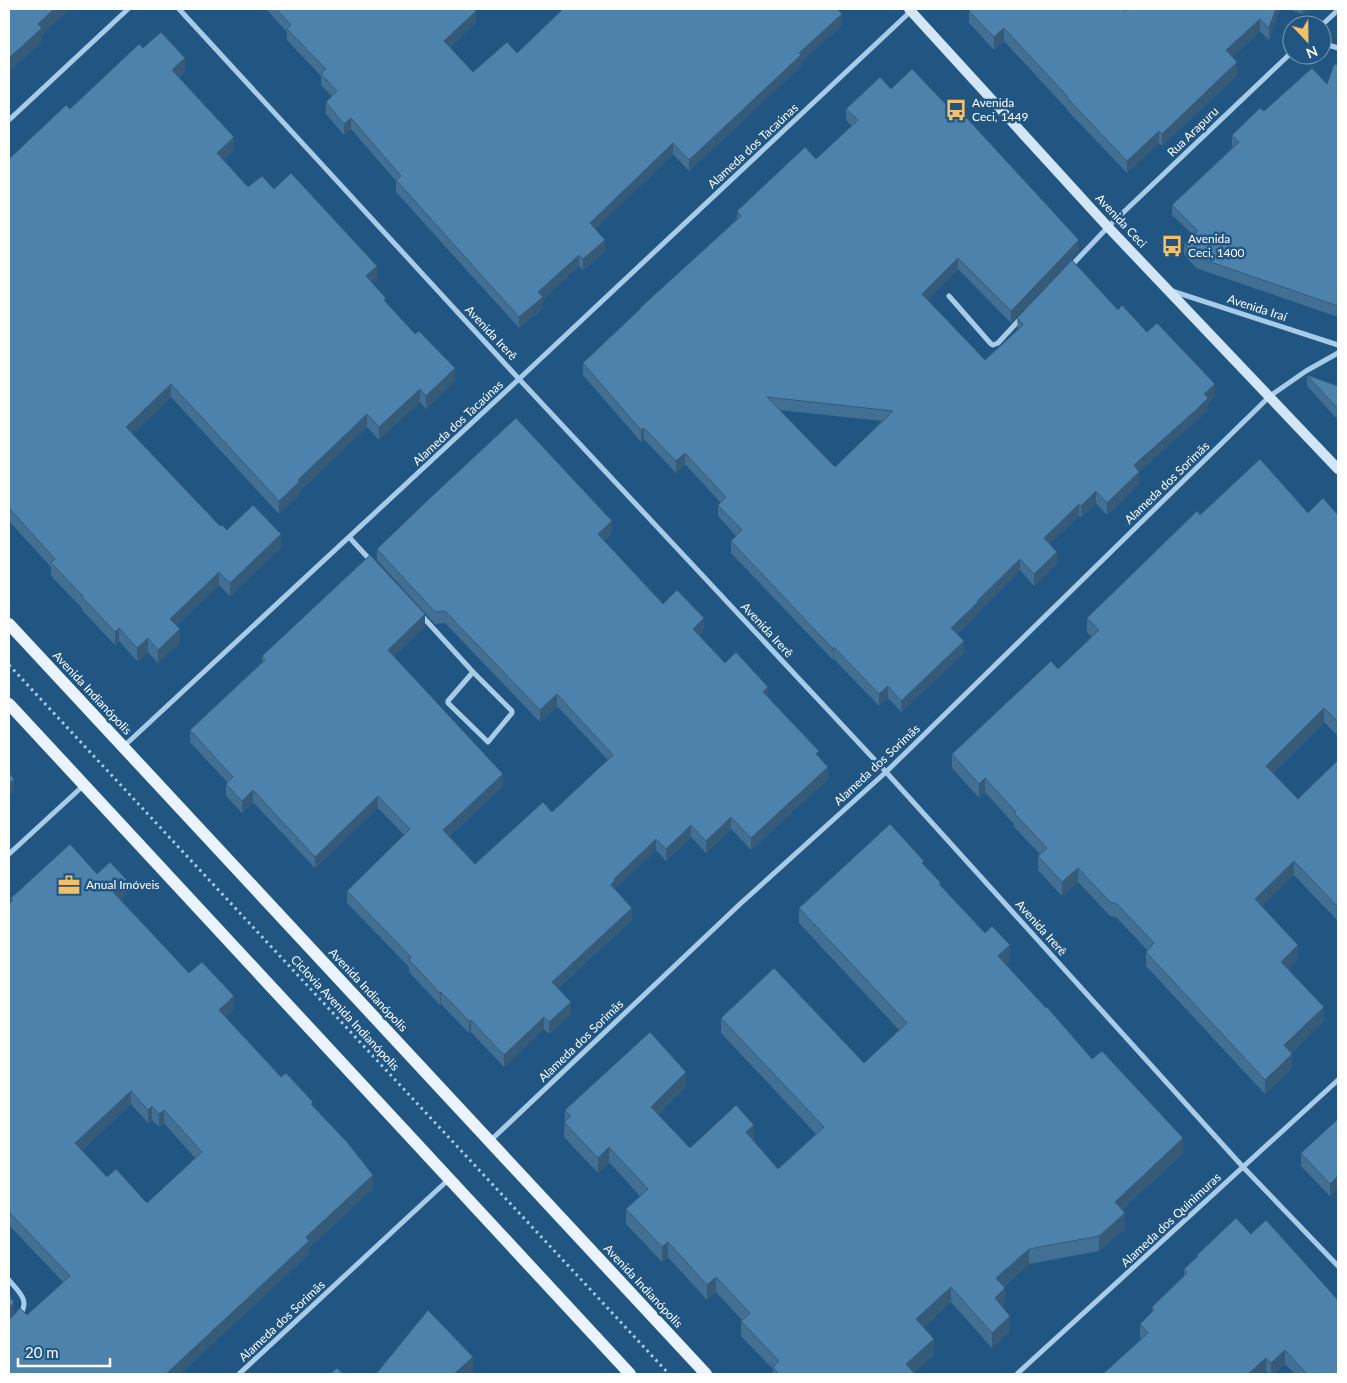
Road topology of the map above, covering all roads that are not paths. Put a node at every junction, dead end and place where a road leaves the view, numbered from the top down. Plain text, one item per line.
1 (128, 9) edge
2 (179, 9) edge
3 (911, 10) edge
4 (1282, 62) edge
5 (9, 120) edge
6 (1108, 227) junction
7 (1068, 269) edge
8 (1170, 291) junction
9 (949, 296) dead end
10 (1027, 312) edge
11 (1338, 345) edge
12 (1338, 352) edge
13 (519, 379) junction
14 (1270, 396) junction
15 (1338, 469) edge
16 (350, 537) junction
17 (376, 566) edge
18 (415, 609) edge
19 (9, 624) edge
20 (473, 672) junction
21 (9, 704) edge
22 (123, 747) junction
23 (886, 772) junction
24 (84, 785) junction
25 (9, 854) edge
26 (1338, 1080) edge
27 (490, 1141) junction
28 (1243, 1167) junction
29 (449, 1180) junction
30 (1338, 1266) edge
31 (9, 1280) edge
32 (14, 1322) edge
33 (239, 1374) edge
34 (630, 1374) edge
35 (706, 1374) edge
36 (1018, 1374) edge

1 - 5 street
2 - 13 street, Avenida Irerê
3 - 6 street, Avenida Ceci
3 - 13 street, Alameda dos Tacaúnas
4 - 6 street, Rua Arapuru
6 - 7 street, Rua Arapuru
6 - 8 street, Avenida Ceci
8 - 11 street, Avenida Iraí
8 - 14 street, Avenida Ceci
9 - 10 street
12 - 14 street
13 - 16 street, Alameda dos Tacaúnas
13 - 23 street, Avenida Irerê
14 - 15 street, Avenida Ceci
14 - 23 street, Alameda dos Sorimãs
16 - 17 street
16 - 22 street, Alameda dos Tacaúnas
18 - 20 street
19 - 22 main road, Avenida Indianópolis
20 - 20 street
21 - 24 main road
22 - 27 main road, Avenida Indianópolis
23 - 27 street, Alameda dos Sorimãs
23 - 28 street, Avenida Irerê
24 - 25 street
24 - 29 main road
26 - 28 street, Alameda dos Quinimuras
27 - 35 main road, Avenida Indianópolis
28 - 30 street, Avenida Irerê
28 - 36 street, Alameda dos Quinimuras
29 - 33 street, Alameda dos Sorimãs
29 - 34 main road
31 - 32 street

